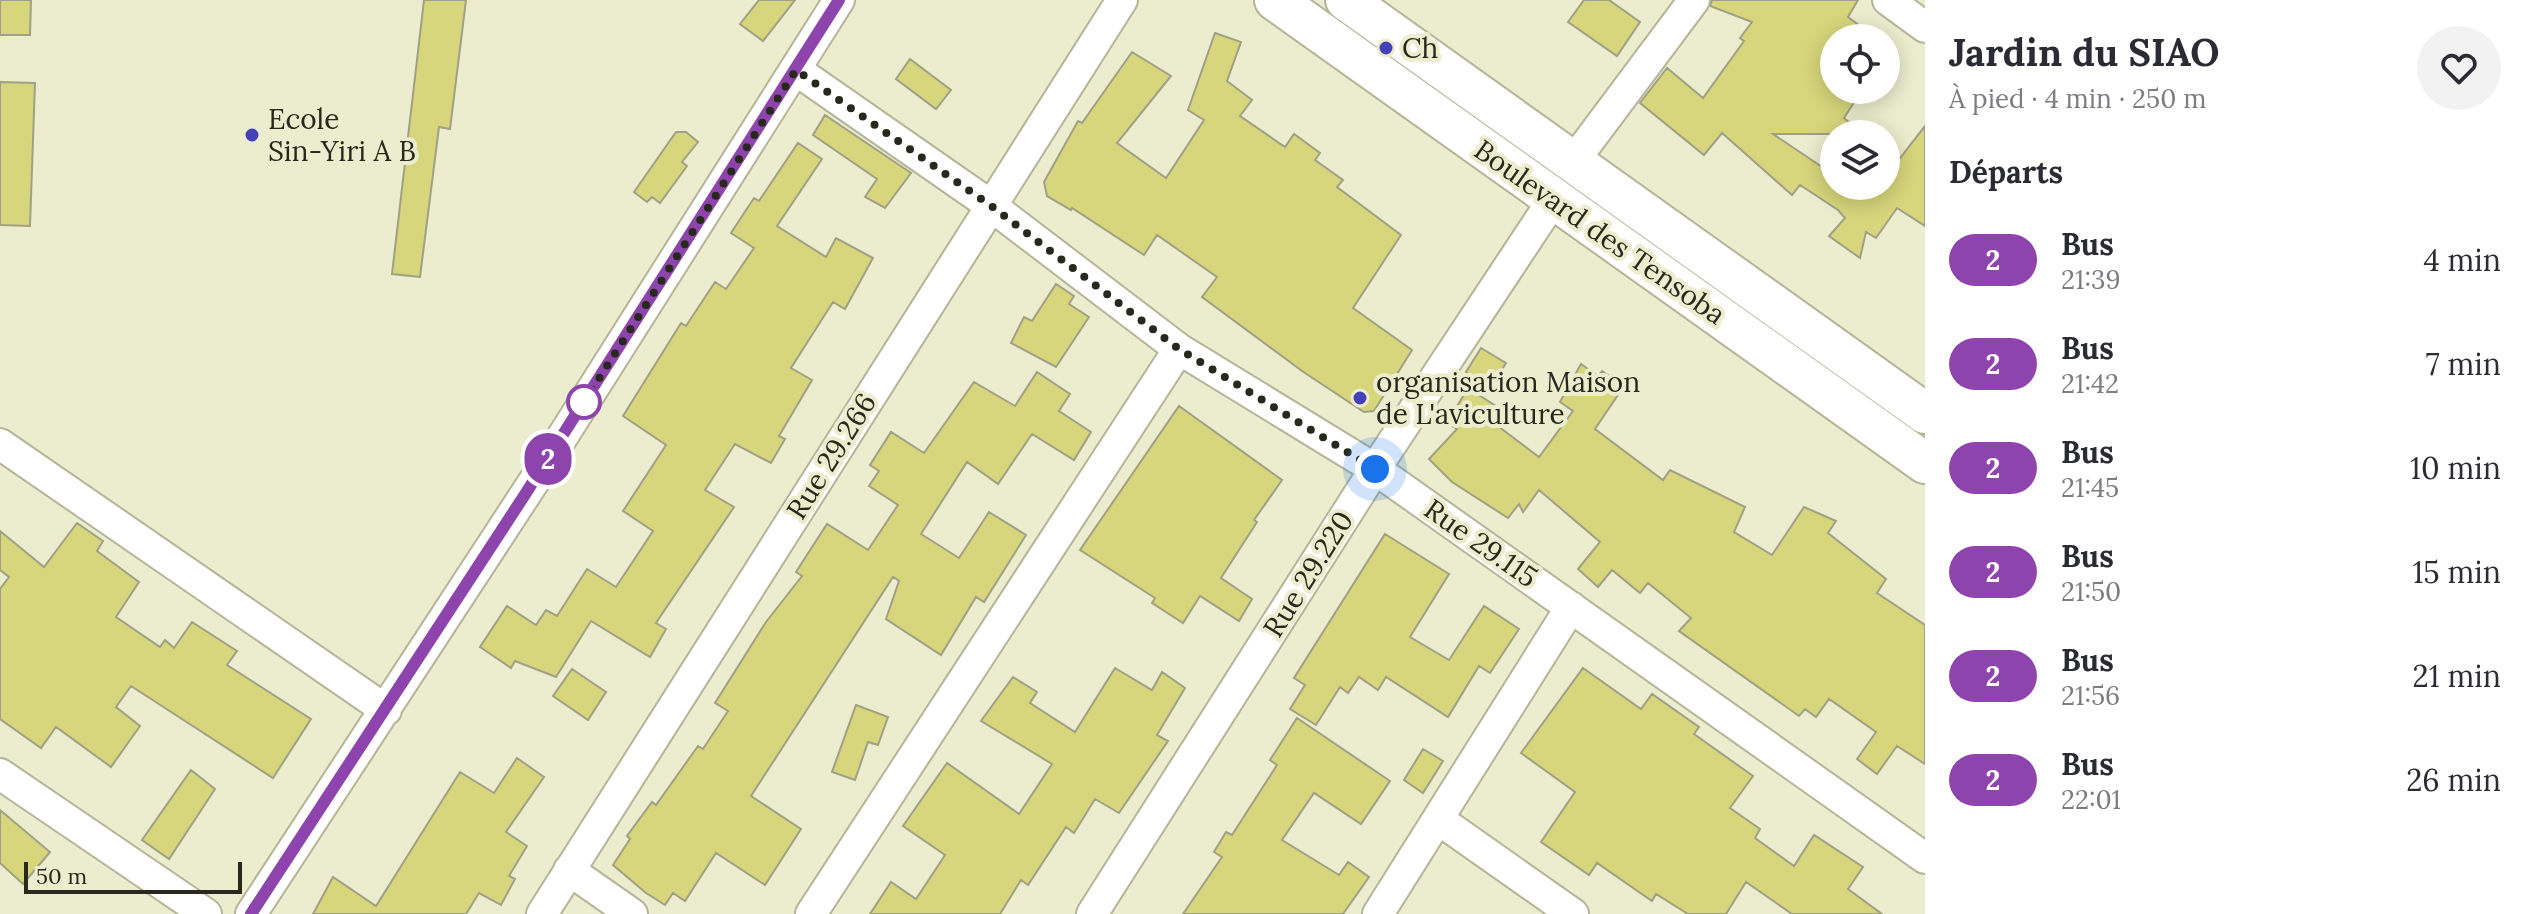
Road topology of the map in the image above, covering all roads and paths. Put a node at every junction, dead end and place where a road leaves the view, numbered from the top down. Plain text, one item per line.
1 (839, 0) edge
2 (1122, 0) edge
3 (1275, 0) edge
4 (1346, 0) edge
5 (1694, 0) edge
6 (1888, 0) edge
7 (1925, 27) edge
8 (796, 70) junction
9 (1573, 162) junction
10 (1555, 197) junction
11 (990, 205) junction
12 (1179, 349) junction
13 (1925, 413) edge
14 (0, 444) edge
15 (1925, 463) edge
16 (1375, 469) junction
17 (1571, 607) junction
18 (386, 710) junction
19 (0, 774) edge
20 (1438, 819) junction
21 (1925, 858) edge
22 (569, 870) junction
23 (206, 914) edge
24 (251, 914) edge
25 (542, 914) edge
26 (632, 914) edge
27 (811, 914) edge
28 (1092, 914) edge
29 (1378, 914) edge
30 (1573, 914) edge

1 - 8 street
2 - 11 street, Rue 29.266
3 - 10 main road, Boulevard des Tensoba
4 - 9 main road, Boulevard des Tensoba
5 - 9 street
6 - 7 street
8 - 11 street, Rue 29.115
8 - 18 street
9 - 13 main road, Boulevard des Tensoba
10 - 15 main road, Boulevard des Tensoba
10 - 16 street, Rue 29.220
11 - 12 street, Rue 29.115
11 - 22 street, Rue 29.266
12 - 16 street, Rue 29.115
12 - 27 street
14 - 18 street
16 - 17 street, Rue 29.115
16 - 28 street, Rue 29.220
17 - 20 street
17 - 21 street, Rue 29.115
18 - 24 street
19 - 23 street
20 - 29 street
20 - 30 street
22 - 25 street, Rue 29.266
22 - 26 street

